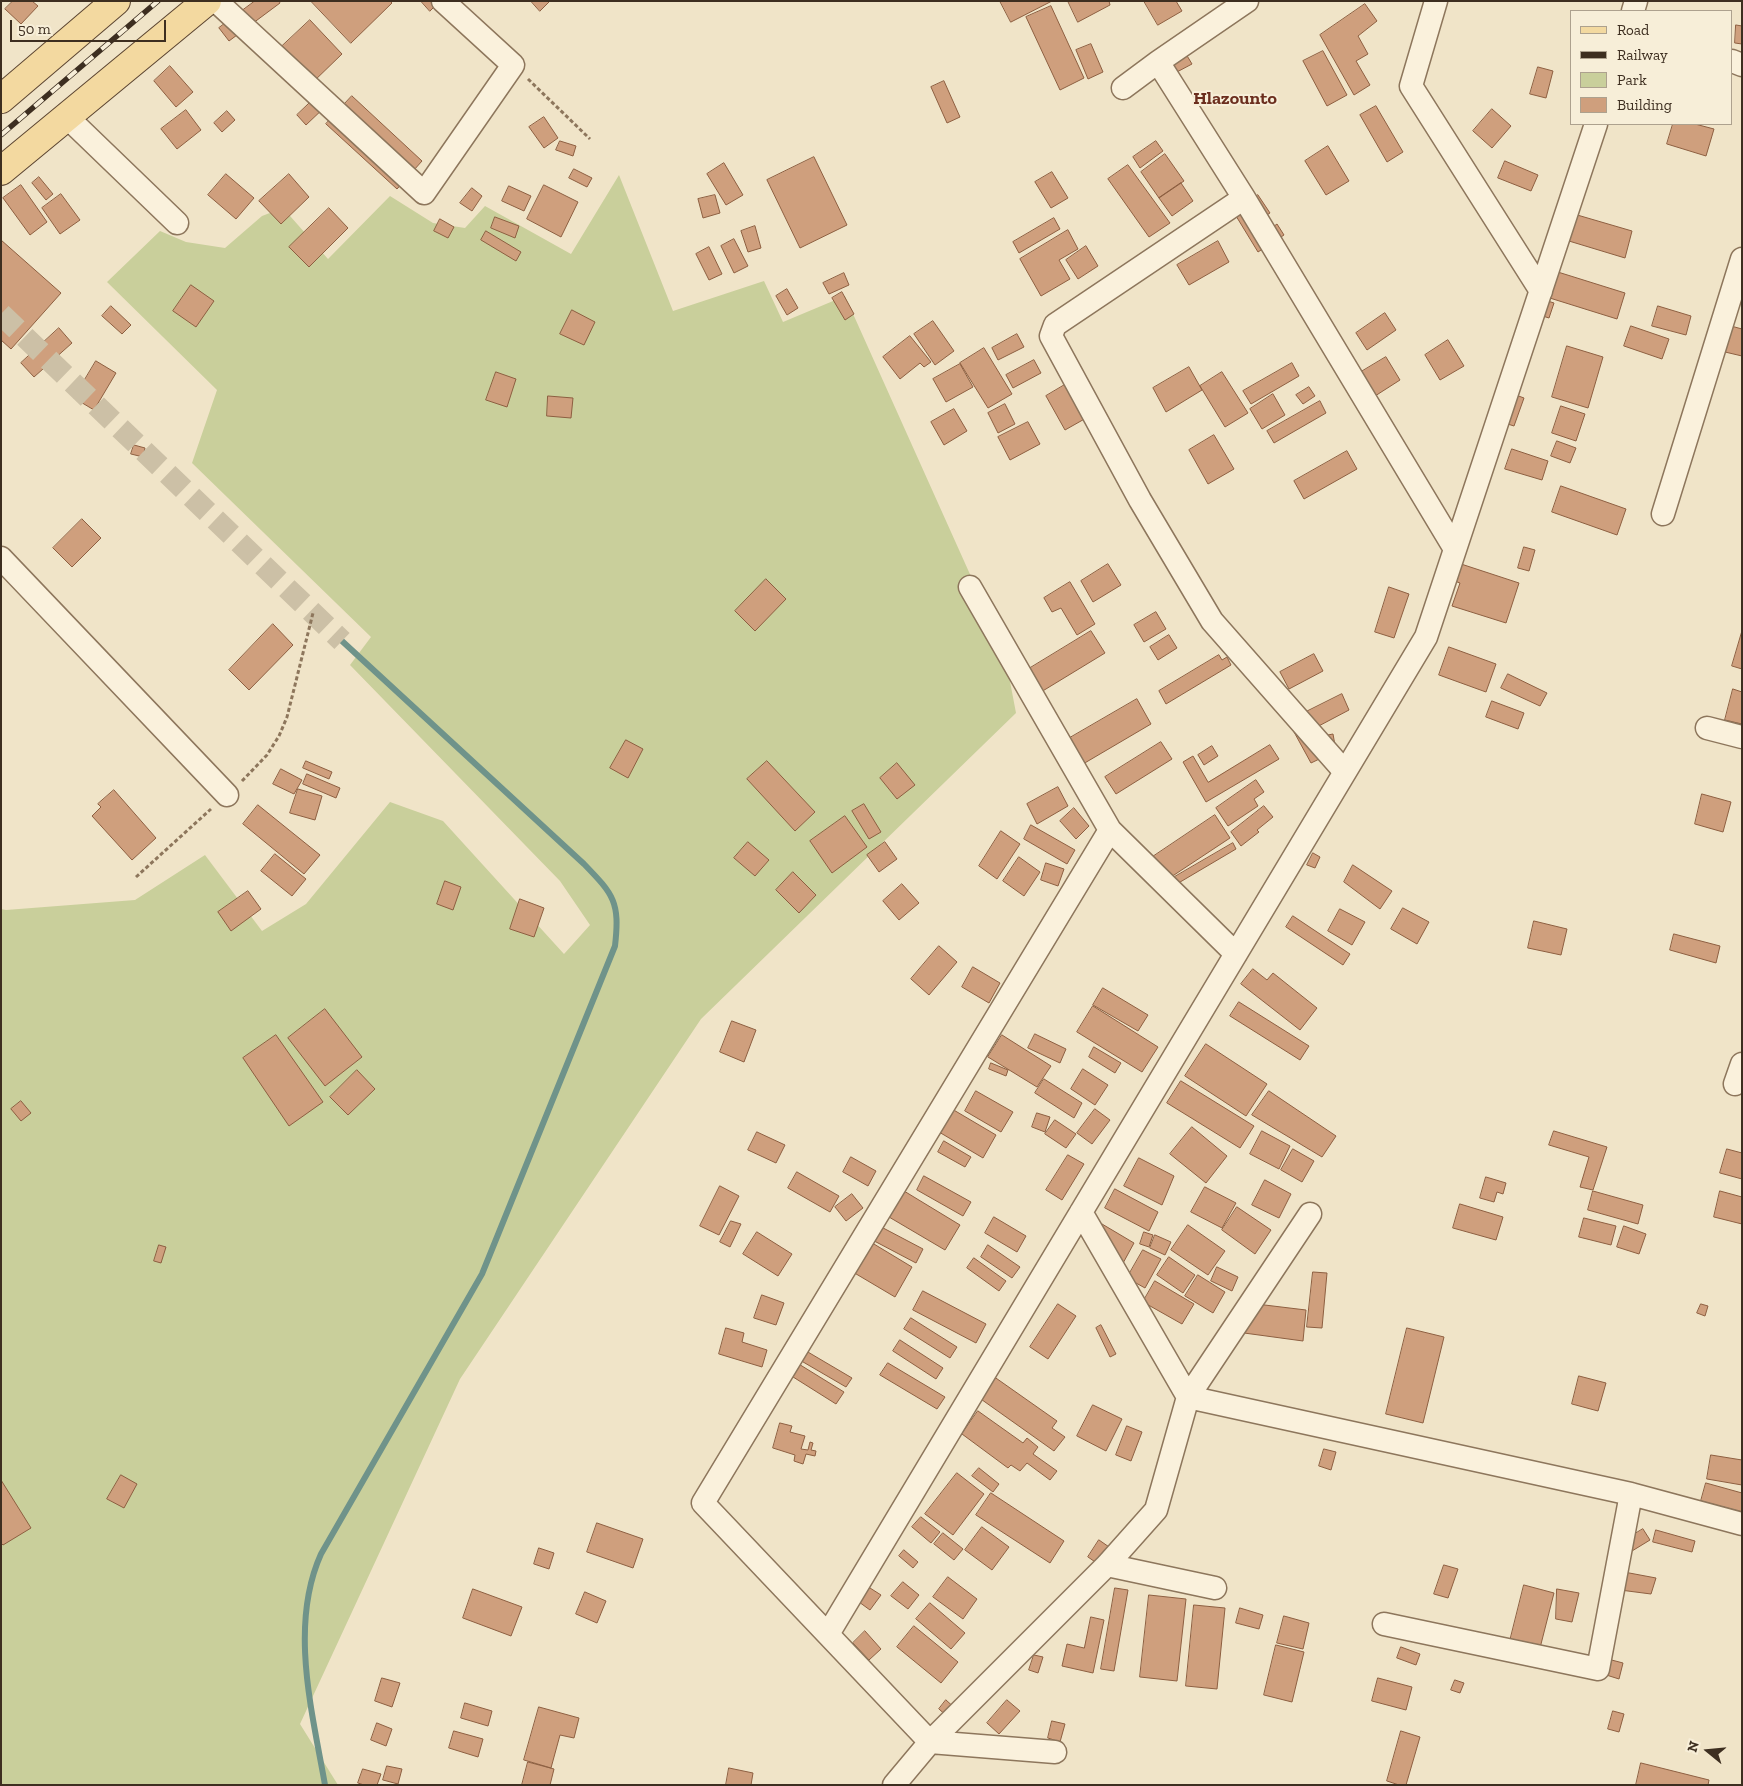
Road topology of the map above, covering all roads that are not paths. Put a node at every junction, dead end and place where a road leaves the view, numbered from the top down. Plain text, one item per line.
1 (116, 1) edge
2 (207, 1) edge
3 (216, 1) edge
4 (443, 1) edge
5 (1247, 1) edge
6 (1436, 1) edge
7 (1158, 62) junction
8 (1123, 88) dead end
9 (1, 99) edge
10 (67, 117) junction
11 (1596, 125) edge
12 (1, 171) edge
13 (1244, 198) junction
14 (177, 223) dead end
15 (1742, 259) edge
16 (1541, 291) junction
17 (1663, 514) dead end
18 (1455, 549) junction
19 (1, 558) edge
20 (970, 587) dead end
21 (1707, 728) dead end
22 (1742, 737) edge
23 (1345, 772) junction
24 (227, 795) road end
25 (1110, 830) junction
26 (1236, 954) junction
27 (1081, 1212) junction
28 (1310, 1214) dead end
29 (1188, 1397) junction
30 (1631, 1494) junction
31 (1742, 1524) edge
32 (1107, 1565) junction
33 (1215, 1588) dead end
34 (1384, 1624) dead end
35 (828, 1634) junction
36 (930, 1742) junction
37 (1055, 1752) dead end
38 (894, 1785) edge

1 - 9 main road
2 - 10 main road
3 - 4 street
5 - 7 street
6 - 16 street
7 - 8 street
7 - 13 street
10 - 12 main road
10 - 14 street
11 - 16 street
13 - 18 street
13 - 23 street
15 - 17 street
16 - 18 street
18 - 23 street
19 - 24 street
20 - 25 street
21 - 22 street
23 - 26 street
25 - 26 street
25 - 35 street
26 - 27 street
27 - 29 street
27 - 35 street
28 - 29 street
29 - 30 street
29 - 32 street
30 - 31 street
30 - 34 street
32 - 33 street
32 - 36 street
35 - 36 street
36 - 37 street
36 - 38 street

